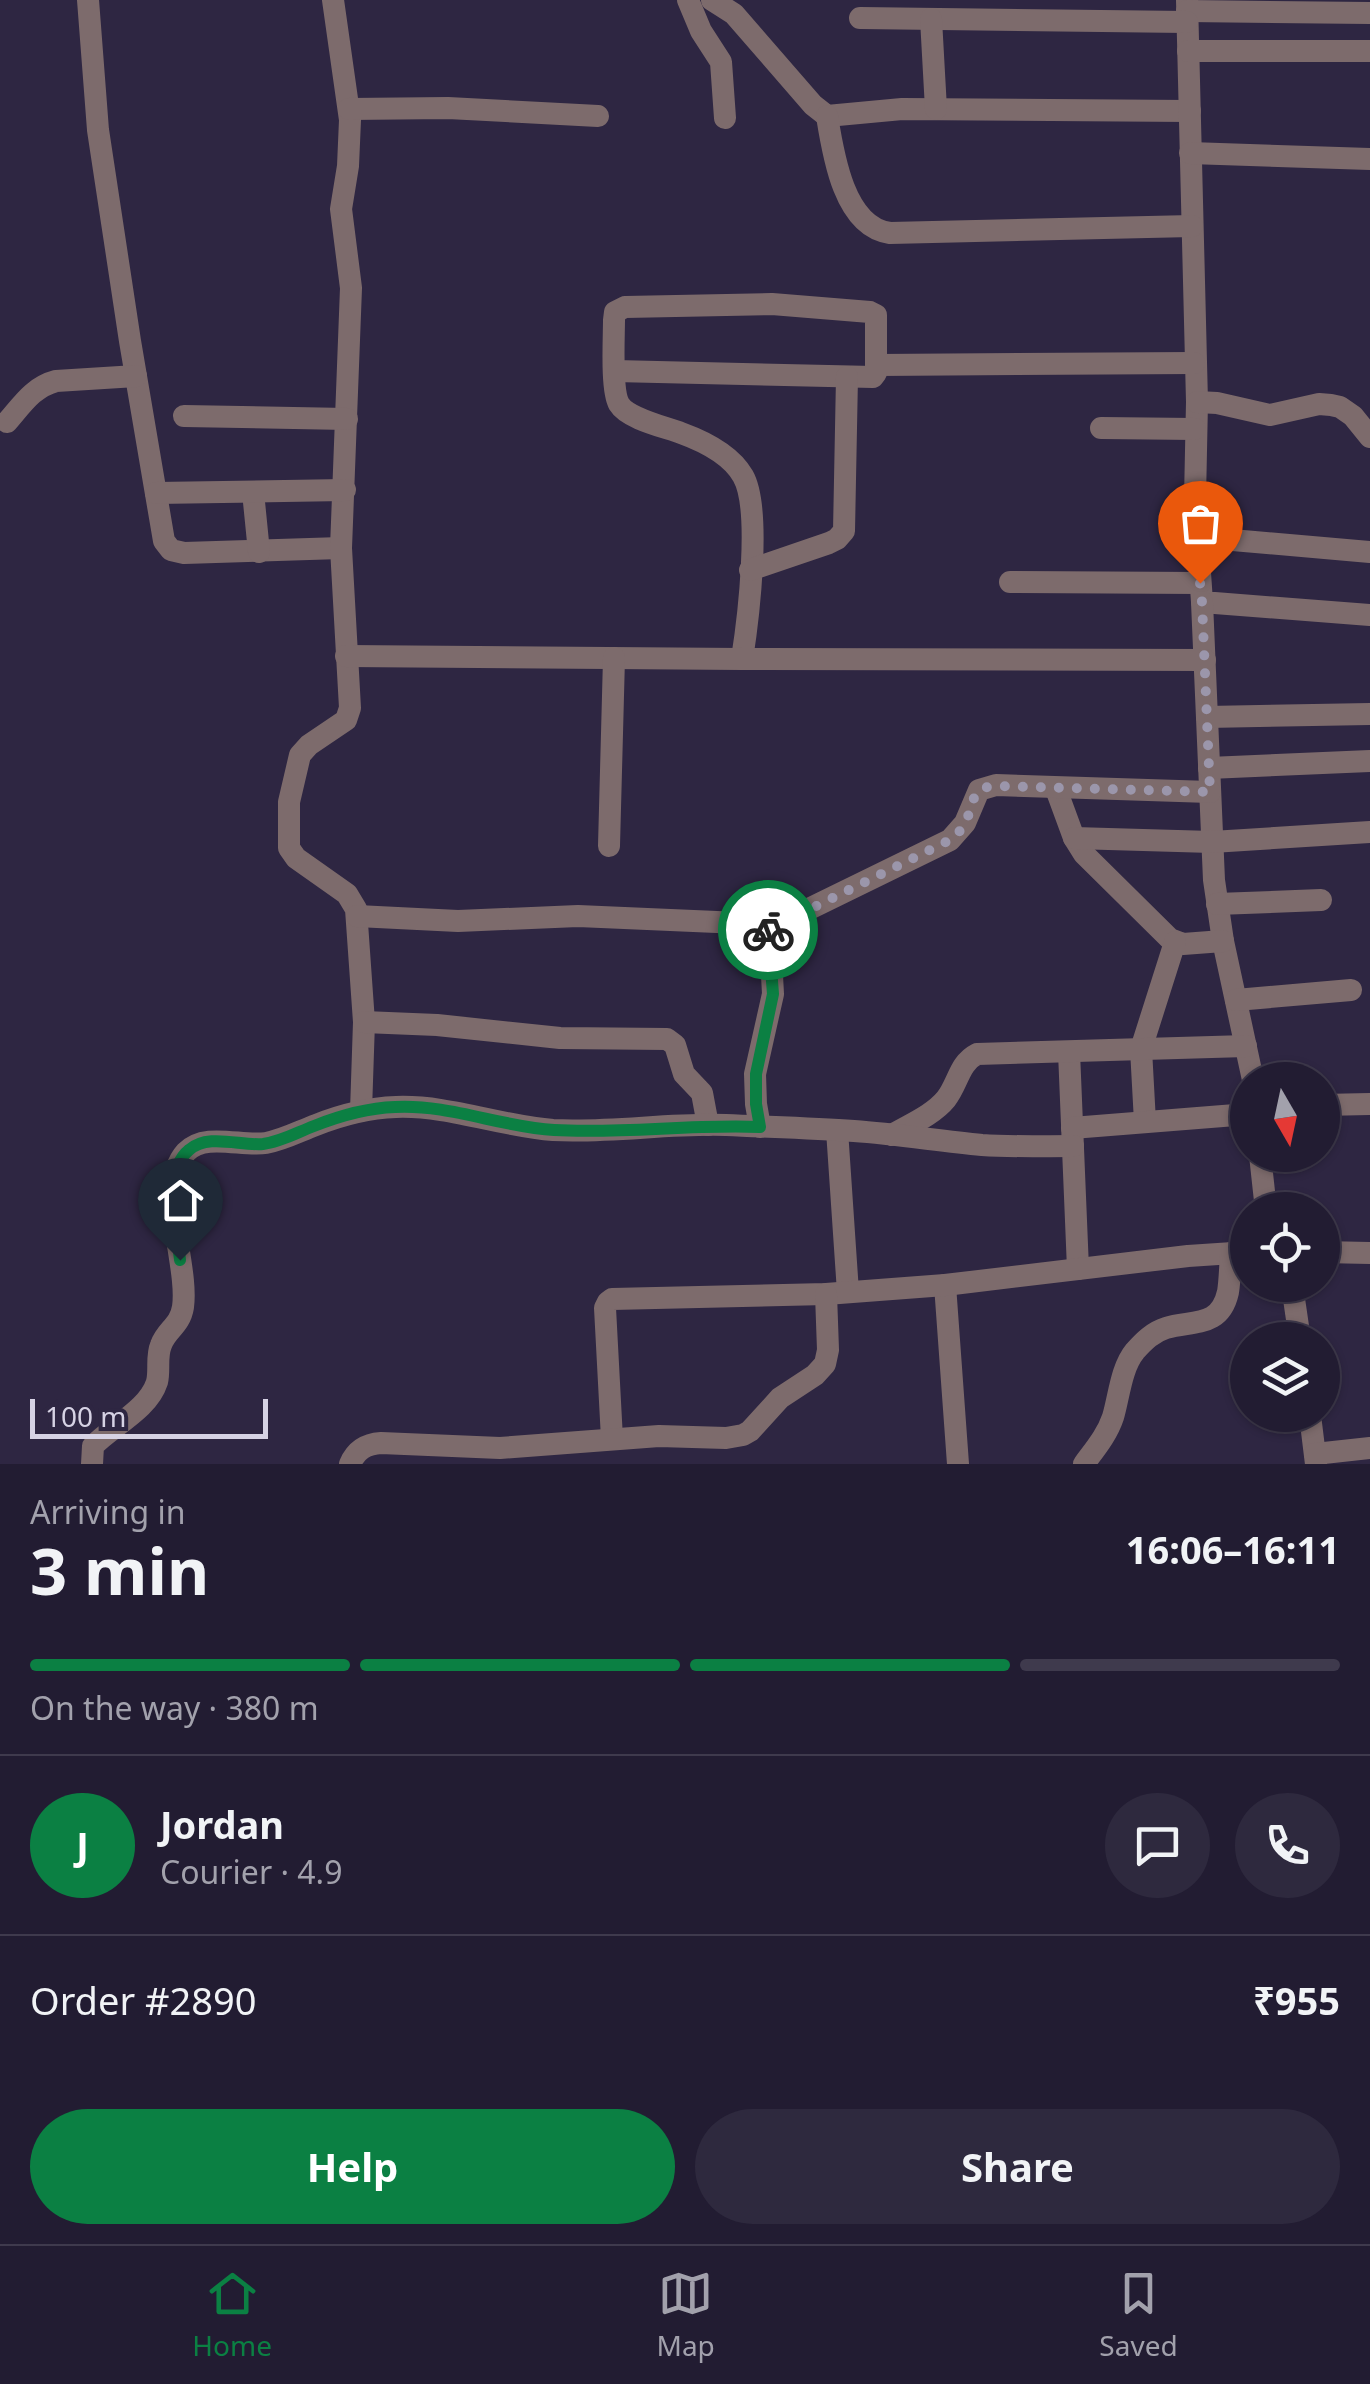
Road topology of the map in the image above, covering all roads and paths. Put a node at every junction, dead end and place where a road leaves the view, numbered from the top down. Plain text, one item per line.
1 (88, 0) edge
2 (333, 0) edge
3 (688, 0) edge
4 (712, 0) edge
5 (1187, 11) edge
6 (1370, 13) edge
7 (860, 18) dead end
8 (931, 19) junction
9 (1188, 51) junction
10 (1370, 51) edge
11 (349, 109) junction
12 (936, 109) junction
13 (1190, 111) junction
14 (598, 116) dead end
15 (827, 116) junction
16 (726, 118) dead end
17 (1190, 153) junction
18 (1370, 158) edge
19 (1192, 226) junction
20 (1194, 362) junction
21 (877, 364) junction
22 (615, 372) junction
23 (136, 376) junction
24 (846, 377) junction
25 (1197, 402) junction
26 (184, 416) dead end
27 (348, 419) junction
28 (7, 422) dead end
29 (1101, 428) dead end
30 (1196, 429) junction
31 (1370, 437) edge
32 (345, 490) junction
33 (253, 492) junction
34 (156, 493) junction
35 (1198, 538) junction
36 (341, 548) junction
37 (259, 552) junction
38 (1370, 552) edge
39 (750, 570) junction
40 (1010, 582) dead end
41 (1201, 592) junction
42 (1370, 615) edge
43 (346, 656) junction
44 (614, 658) junction
45 (742, 660) junction
46 (1205, 660) junction
47 (1370, 714) edge
48 (1207, 716) junction
49 (1370, 762) edge
50 (1209, 768) junction
51 (1056, 789) junction
52 (1210, 792) junction
53 (1370, 832) edge
54 (1074, 838) junction
55 (1212, 842) junction
56 (610, 846) dead end
57 (1321, 900) dead end
58 (1217, 904) junction
59 (357, 916) junction
60 (768, 929) junction
61 (1223, 941) junction
62 (1176, 942) junction
63 (1352, 990) dead end
64 (1236, 1000) junction
65 (364, 1022) junction
66 (1246, 1046) junction
67 (1141, 1049) junction
68 (1069, 1052) junction
69 (1249, 1062) edge
70 (1340, 1104) edge
71 (1370, 1104) edge
72 (361, 1111) junction
73 (1230, 1115) edge
74 (1145, 1122) junction
75 (708, 1125) junction
76 (760, 1127) junction
77 (837, 1130) junction
78 (892, 1135) junction
79 (1072, 1137) junction
80 (1340, 1252) edge
81 (1370, 1253) edge
82 (1230, 1254) edge
83 (1078, 1269) junction
84 (945, 1285) junction
85 (1230, 1286) edge
86 (837, 1293) junction
87 (1312, 1432) edge
88 (612, 1439) junction
89 (1370, 1448) edge
90 (1316, 1459) edge
91 (92, 1464) edge
92 (350, 1464) edge
93 (958, 1464) edge
94 (1084, 1464) edge

1 - 23 street
2 - 11 street
3 - 16 street
4 - 15 street
5 - 6 street
5 - 8 street
5 - 9 street
7 - 8 street
8 - 12 street
9 - 10 street
9 - 13 street
11 - 14 street
11 - 27 street
12 - 13 street
12 - 15 street
13 - 17 street
15 - 19 street
17 - 18 street
17 - 19 street
19 - 20 street
20 - 21 street
20 - 25 street
21 - 22 street
21 - 24 street
22 - 24 street
22 - 39 street
23 - 28 street
23 - 34 street
24 - 39 street
25 - 30 street
25 - 31 street
26 - 27 street
27 - 32 street
29 - 30 street
30 - 35 street
32 - 33 street
32 - 36 street
33 - 34 street
33 - 37 street
34 - 37 street
35 - 38 street
35 - 41 street
36 - 37 street
36 - 43 street
39 - 45 street
40 - 41 street
41 - 42 street
41 - 46 street
43 - 44 street
43 - 59 street
44 - 45 street
44 - 56 street
45 - 46 street
46 - 48 street
47 - 48 street
48 - 50 street
49 - 50 street
50 - 52 street
51 - 52 street
51 - 54 street
51 - 60 street
52 - 55 street
53 - 55 street
54 - 55 street
54 - 62 street
55 - 58 street
57 - 58 street
58 - 61 street
59 - 60 street
59 - 65 street
60 - 76 street
61 - 62 street
61 - 64 street
62 - 67 street
63 - 64 street
64 - 66 street
65 - 72 street
65 - 75 street
66 - 67 street
66 - 69 street
67 - 68 street
67 - 74 street
68 - 78 street
68 - 79 street
70 - 71 street
72 - 75 street
72 - 91 street
73 - 74 street
74 - 79 street
75 - 76 street
76 - 77 street
77 - 78 street
77 - 86 street
78 - 79 street
79 - 83 street
80 - 81 street
82 - 83 street
83 - 84 street
84 - 86 street
84 - 93 street
85 - 94 street
86 - 88 street
86 - 88 street
87 - 90 street
88 - 92 street
89 - 90 street

